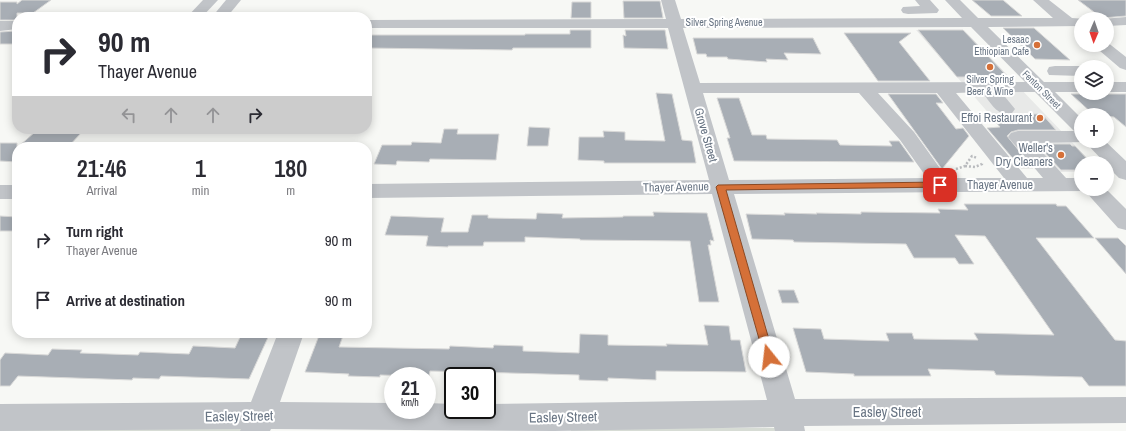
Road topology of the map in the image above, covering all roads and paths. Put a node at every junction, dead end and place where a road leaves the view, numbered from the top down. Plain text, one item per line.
1 (211, 0) edge
2 (234, 0) edge
3 (668, 0) edge
4 (952, 0) edge
5 (1040, 0) edge
6 (1061, 0) edge
7 (921, 5) edge
8 (890, 10) dead end
9 (199, 12) edge
10 (223, 12) edge
11 (1074, 18) edge
12 (1074, 21) edge
13 (674, 22) junction
14 (931, 22) junction
15 (975, 22) junction
16 (1114, 22) edge
17 (1126, 22) edge
18 (1074, 23) edge
19 (372, 24) edge
20 (12, 25) edge
21 (0, 26) edge
22 (1109, 52) edge
23 (1126, 66) edge
24 (1114, 69) edge
25 (1054, 71) dead end
26 (1074, 71) edge
27 (987, 87) junction
28 (1040, 87) junction
29 (1074, 87) edge
30 (1114, 87) edge
31 (1126, 87) edge
32 (693, 88) junction
33 (864, 88) junction
34 (942, 88) junction
35 (1006, 109) dead end
36 (1074, 121) edge
37 (1074, 137) edge
38 (1101, 148) edge
39 (969, 161) junction
40 (965, 166) junction
41 (976, 166) junction
42 (956, 169) dead end
43 (1126, 173) edge
44 (940, 185) junction
45 (1021, 185) junction
46 (1060, 185) junction
47 (1074, 185) edge
48 (1114, 185) edge
49 (1126, 185) edge
50 (721, 187) junction
51 (0, 192) edge
52 (12, 192) edge
53 (372, 192) edge
54 (1101, 196) edge
55 (1124, 219) edge
56 (289, 338) edge
57 (1126, 410) edge
58 (0, 418) edge
59 (787, 422) edge
60 (258, 423) edge

1 - 9 street
2 - 10 street
3 - 13 street, Grove Street
4 - 15 street, Fenton Street
5 - 12 street
6 - 11 street
7 - 8 street
7 - 14 street
13 - 14 street, Silver Spring Avenue
13 - 19 street, Silver Spring Avenue
13 - 32 street, Grove Street
14 - 15 street, Silver Spring Avenue
15 - 18 street, Silver Spring Avenue
15 - 28 street, Fenton Street
16 - 17 street
20 - 21 street
22 - 23 street
23 - 24 street
25 - 26 street
27 - 28 street
27 - 34 street
27 - 35 street
28 - 29 street
28 - 36 street, Fenton Street
30 - 31 street
32 - 33 street
32 - 50 street, Grove Street
33 - 34 street
33 - 44 street
34 - 45 street
37 - 46 street
38 - 43 street
39 - 40 path
39 - 41 path
39 - 41 path
40 - 41 path
40 - 42 path
44 - 45 street, Thayer Avenue
44 - 50 street, Thayer Avenue
45 - 46 street, Thayer Avenue
46 - 47 street, Thayer Avenue
48 - 49 street
50 - 53 street, Thayer Avenue
50 - 59 street, Grove Street
51 - 52 street
54 - 55 street
56 - 60 street
57 - 59 street, Easley Street
58 - 60 street, Easley Street
59 - 60 street, Easley Street

